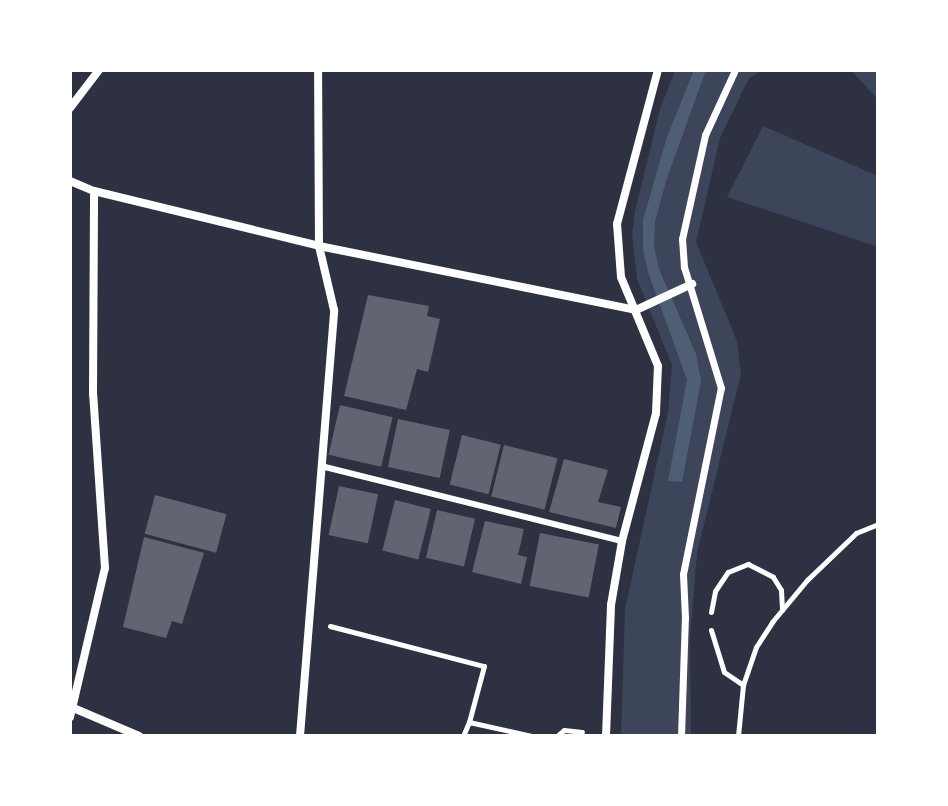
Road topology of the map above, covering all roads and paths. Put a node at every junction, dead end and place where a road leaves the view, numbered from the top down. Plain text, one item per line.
1 (99, 70) edge
2 (318, 70) edge
3 (658, 70) edge
4 (735, 70) edge
5 (70, 108) edge
6 (70, 181) edge
7 (94, 191) junction
8 (319, 246) junction
9 (692, 284) junction
10 (636, 310) junction
11 (321, 466) junction
12 (878, 524) edge
13 (622, 541) junction
14 (782, 611) junction
15 (310, 620) junction
16 (743, 685) junction
17 (71, 711) edge
18 (469, 722) junction
19 (139, 736) edge
20 (300, 736) edge
21 (463, 736) edge
22 (532, 736) edge
23 (606, 736) edge
24 (681, 736) edge
25 (738, 736) edge

1 - 5 street
2 - 8 street
3 - 10 street
4 - 9 street
6 - 7 street
7 - 8 street
7 - 17 street
8 - 10 street
8 - 11 street
9 - 10 street
9 - 24 street
10 - 13 street
11 - 13 lane
11 - 15 street
12 - 14 path
13 - 23 street
14 - 16 path
14 - 16 path
15 - 18 path
15 - 20 street
16 - 25 path
17 - 19 street
18 - 21 path
18 - 22 path

